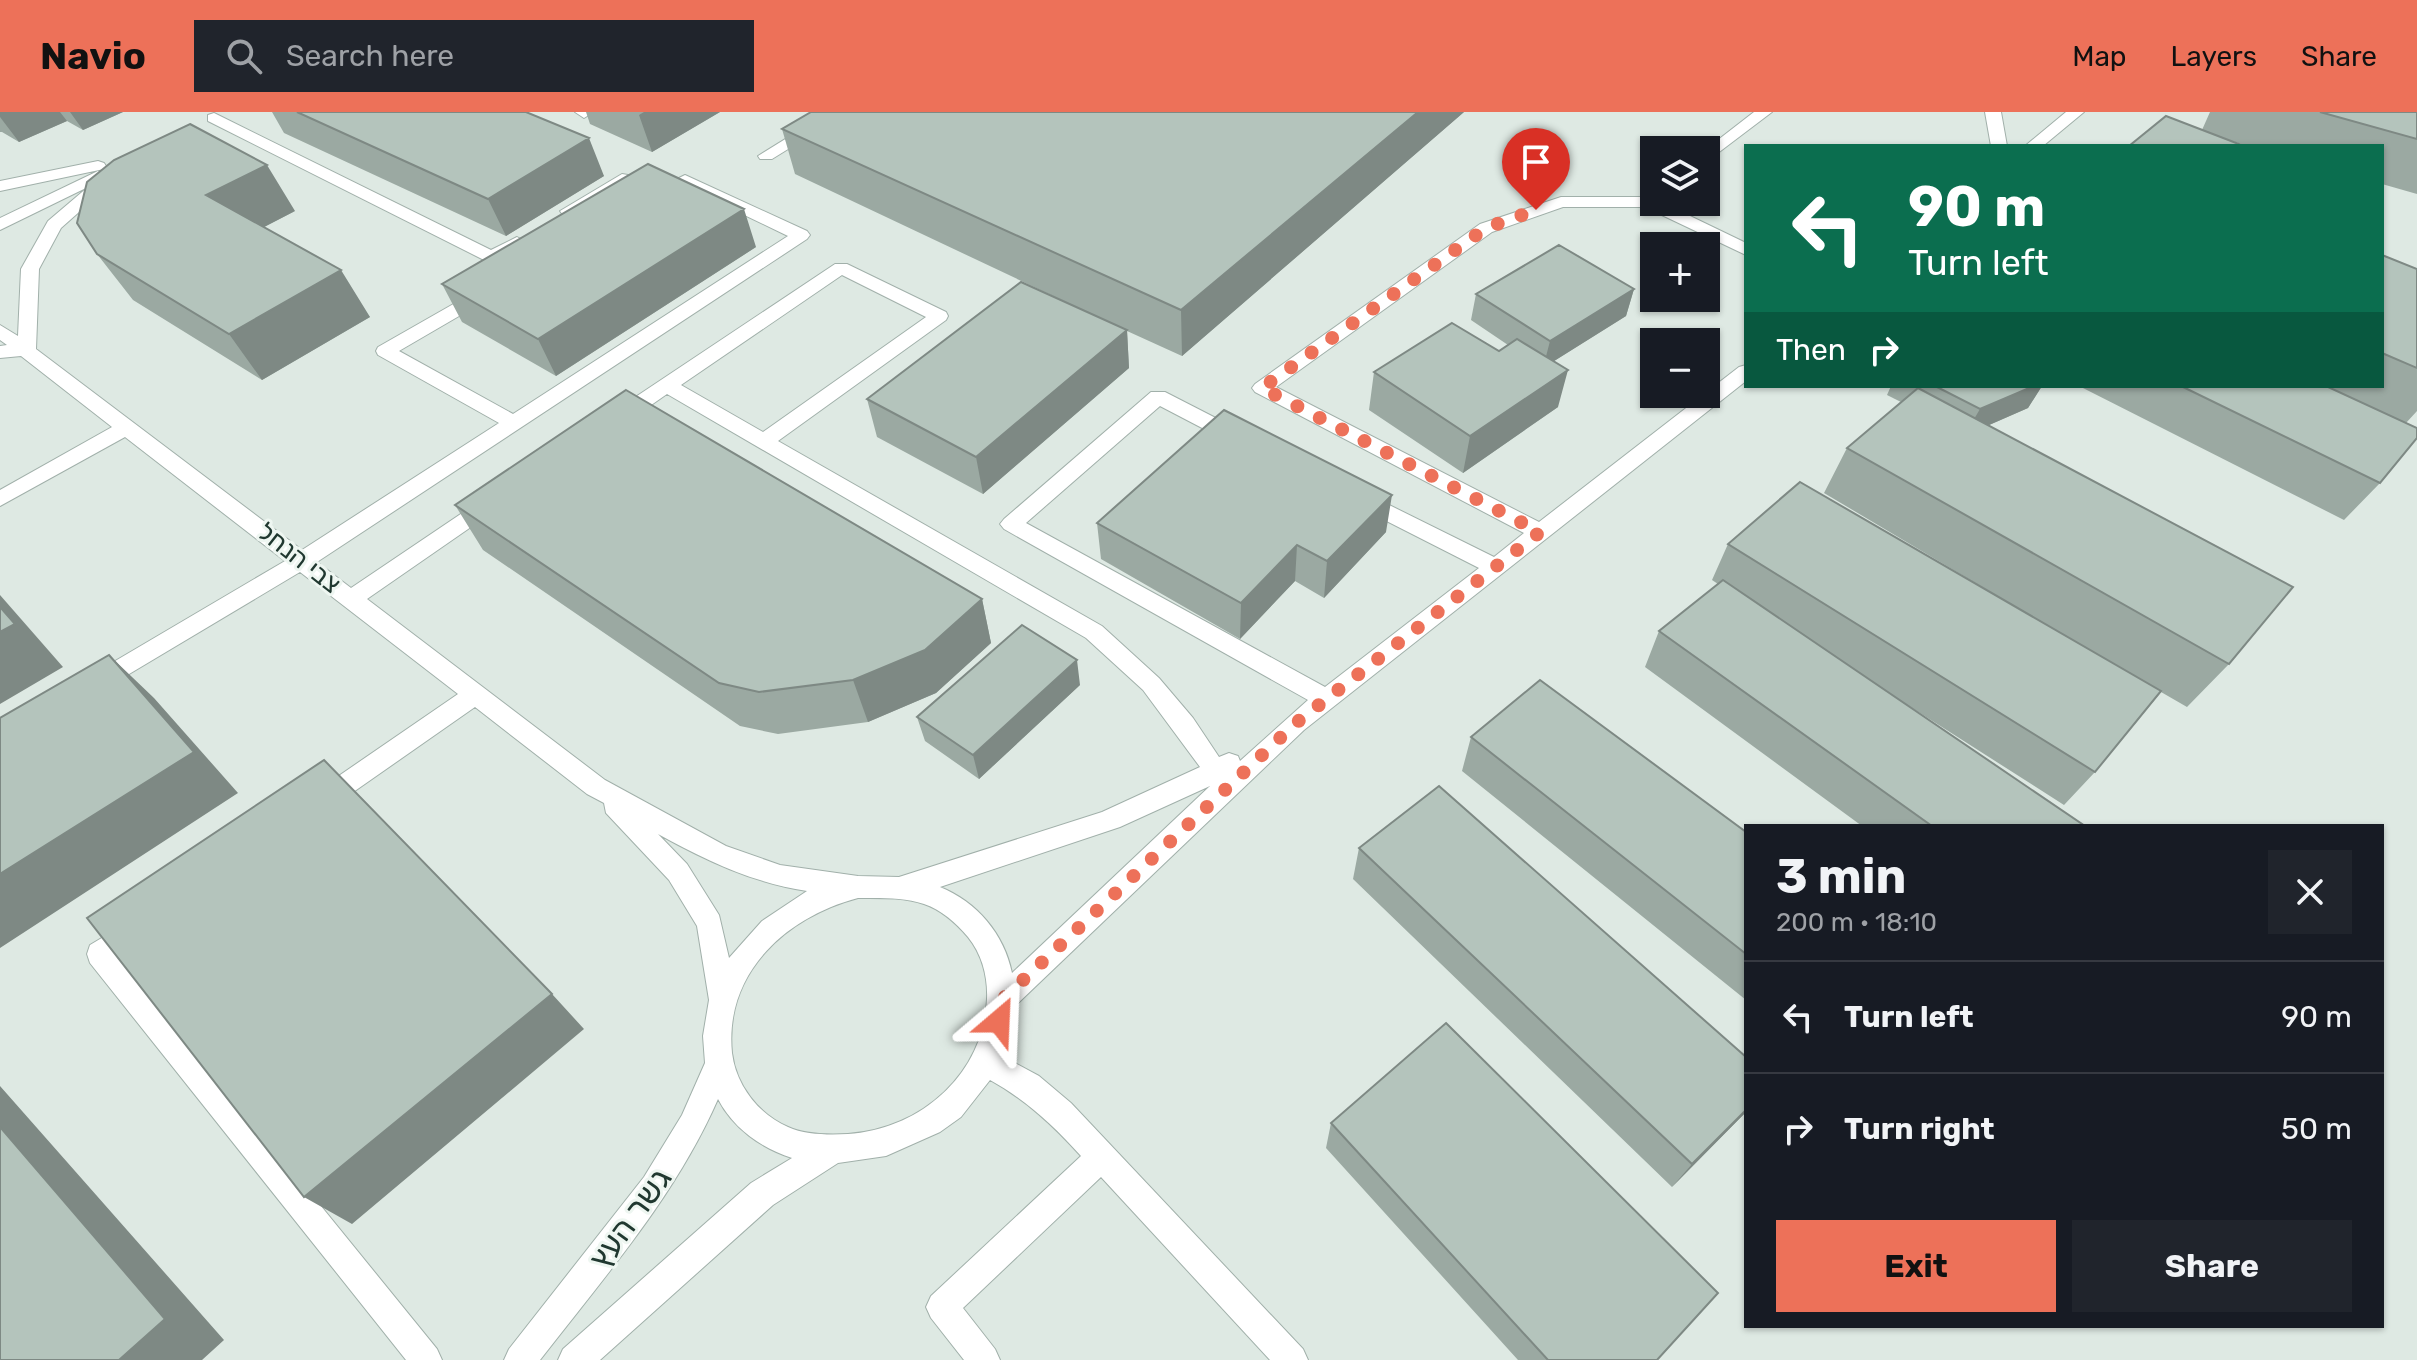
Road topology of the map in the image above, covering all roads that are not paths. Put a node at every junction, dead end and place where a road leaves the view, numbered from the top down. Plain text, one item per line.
1 (840, 112) edge
2 (1764, 112) edge
3 (1993, 112) edge
4 (2076, 112) edge
5 (213, 118) edge
6 (1999, 144) edge
7 (2036, 144) edge
8 (1720, 146) edge
9 (766, 156) dead end
10 (119, 165) junction
11 (622, 179) edge
12 (0, 186) edge
13 (1640, 200) edge
14 (644, 203) edge
15 (1681, 216) edge
16 (557, 218) edge
17 (0, 225) edge
18 (531, 234) edge
19 (1744, 249) edge
20 (494, 289) edge
21 (0, 331) edge
22 (27, 350) junction
23 (0, 352) edge
24 (1744, 373) edge
25 (666, 385) junction
26 (514, 423) junction
27 (128, 427) junction
28 (600, 430) edge
29 (764, 441) junction
30 (1256, 447) edge
31 (1341, 489) edge
32 (508, 492) edge
33 (0, 499) edge
34 (1540, 532) junction
35 (302, 561) junction
36 (1495, 567) junction
37 (351, 599) junction
38 (82, 691) edge
39 (475, 695) junction
40 (1326, 699) junction
41 (1221, 780) junction
42 (596, 787) junction
43 (294, 820) edge
44 (858, 887) junction
45 (902, 887) junction
46 (152, 919) edge
47 (722, 998) junction
48 (1003, 999) junction
49 (984, 1061) junction
50 (720, 1063) junction
51 (832, 1150) junction
52 (1102, 1156) junction
53 (426, 1360) edge
54 (520, 1360) edge
55 (574, 1360) edge
56 (984, 1360) edge
57 (1292, 1360) edge

1 - 9 street
2 - 8 street
3 - 6 street
4 - 7 street
5 - 18 street
10 - 12 street
10 - 17 street
10 - 22 street
11 - 16 street
13 - 34 street
14 - 26 street
15 - 19 street
20 - 26 street
21 - 22 street, צבי הנחל
22 - 23 street
22 - 27 street, צבי הנחל
24 - 34 street
25 - 28 street
25 - 29 street
25 - 29 street
26 - 35 street
27 - 33 street
27 - 35 street, צבי הנחל
29 - 41 street
30 - 40 street
31 - 36 street
32 - 37 street
34 - 36 street
35 - 37 street, צבי הנחל
35 - 38 street
36 - 40 street
37 - 39 street, צבי הנחל
39 - 42 street, צבי הנחל
39 - 43 street
40 - 41 street
41 - 45 street
41 - 48 street
42 - 44 street, צבי הנחל
42 - 47 street, צבי הנחל
44 - 45 street
44 - 47 street
45 - 48 street
46 - 53 street
47 - 50 street
48 - 49 street
49 - 51 street
49 - 52 street
50 - 51 street
50 - 54 street, גשר העץ
51 - 55 street
52 - 56 street
52 - 57 street

